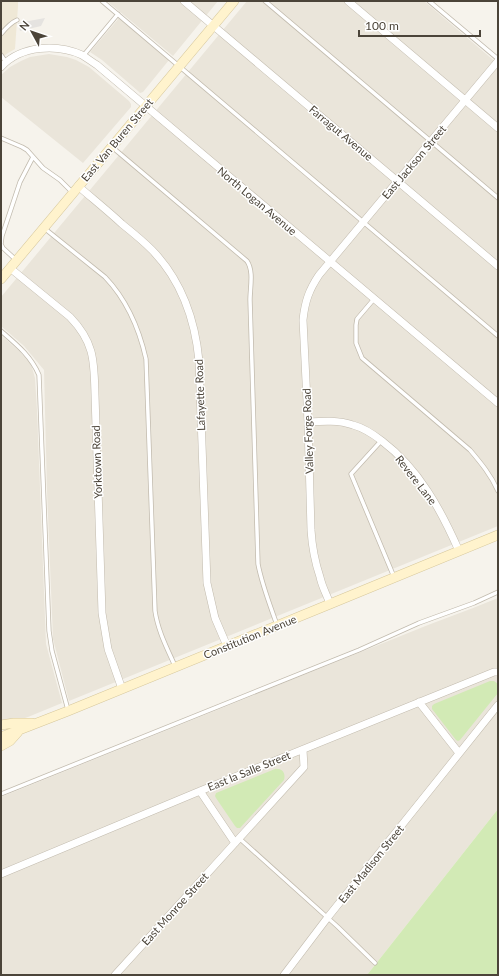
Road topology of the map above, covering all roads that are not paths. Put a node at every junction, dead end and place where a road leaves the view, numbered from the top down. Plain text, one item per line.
1 (102, 1) edge
2 (184, 1) edge
3 (234, 1) edge
4 (265, 1) edge
5 (348, 1) edge
6 (429, 1) edge
7 (118, 14) junction
8 (17, 20) dead end
9 (213, 26) junction
10 (1, 34) edge
11 (1, 55) edge
12 (83, 56) junction
13 (498, 60) edge
14 (4, 64) edge
15 (179, 66) junction
16 (465, 100) junction
17 (145, 106) junction
18 (498, 128) edge
19 (1, 138) edge
20 (431, 141) junction
21 (111, 147) junction
22 (33, 157) junction
23 (398, 181) junction
24 (75, 189) junction
25 (498, 198) edge
26 (363, 222) junction
27 (44, 228) junction
28 (329, 262) junction
29 (13, 264) junction
30 (498, 266) edge
31 (1, 279) edge
32 (374, 299) junction
33 (1, 331) edge
34 (498, 336) edge
35 (498, 403) edge
36 (308, 422) junction
37 (381, 440) junction
38 (498, 491) edge
39 (498, 535) edge
40 (459, 551) junction
41 (395, 578) junction
42 (498, 592) edge
43 (330, 604) junction
44 (277, 626) junction
45 (227, 646) junction
46 (176, 667) junction
47 (498, 672) edge
48 (122, 689) junction
49 (419, 702) junction
50 (498, 705) edge
51 (68, 711) junction
52 (37, 723) junction
53 (1, 725) edge
54 (20, 730) junction
55 (1, 737) edge
56 (1, 746) edge
57 (303, 750) junction
58 (459, 753) junction
59 (200, 791) junction
60 (1, 794) edge
61 (237, 841) junction
62 (1, 874) edge
63 (328, 917) junction
64 (376, 963) dead end
65 (115, 975) edge
66 (284, 975) edge

1 - 7 lane
2 - 9 street, Farragut Avenue
3 - 9 main road, East Van Buren Street
4 - 20 lane
5 - 16 street
6 - 13 lane
7 - 12 lane
7 - 15 lane
8 - 10 lane
9 - 15 main road, East Van Buren Street
9 - 23 street, Farragut Avenue
11 - 14 lane
12 - 14 street, North Logan Avenue
12 - 17 street, North Logan Avenue
13 - 16 street, East Jackson Street
15 - 17 main road, East Van Buren Street
15 - 26 lane
16 - 18 street
16 - 20 street, East Jackson Street
17 - 21 main road, East Van Buren Street
17 - 28 street, North Logan Avenue
19 - 22 lane
20 - 23 street, East Jackson Street
20 - 25 lane
21 - 24 main road, East Van Buren Street
21 - 44 lane
22 - 24 lane
22 - 29 lane
23 - 26 street, East Jackson Street
23 - 30 street, Farragut Avenue
24 - 27 main road, East Van Buren Street
24 - 45 street, Lafayette Road
26 - 28 street, East Jackson Street
26 - 34 lane
27 - 29 main road, East Van Buren Street
27 - 46 lane
28 - 32 street, North Logan Avenue
28 - 36 street, Valley Forge Road
29 - 31 main road, East Van Buren Street
29 - 48 street, Yorktown Road
32 - 35 street, North Logan Avenue
32 - 38 lane
33 - 51 lane
36 - 37 street, Revere Lane
36 - 43 street, Valley Forge Road
37 - 40 street, Revere Lane
37 - 41 lane
39 - 40 main road, Constitution Avenue
40 - 41 main road, Constitution Avenue
41 - 43 main road, Constitution Avenue
42 - 60 lane
43 - 44 main road, Constitution Avenue
44 - 45 main road, Constitution Avenue
45 - 46 main road, Constitution Avenue
46 - 48 main road, Constitution Avenue
47 - 49 street, East la Salle Street
48 - 51 main road, Constitution Avenue
49 - 57 street, East la Salle Street
49 - 58 street
50 - 58 street, East Madison Street
51 - 52 main road, Constitution Avenue
52 - 53 main road
52 - 54 main road, Constitution Avenue
54 - 55 main road, Constitution Avenue
54 - 56 main road
57 - 59 street, East la Salle Street
57 - 61 street, East Monroe Street
58 - 63 street, East Madison Street
59 - 61 street
59 - 62 street, East la Salle Street
61 - 63 lane
61 - 65 street, East Monroe Street
63 - 64 lane
63 - 66 street, East Madison Street

